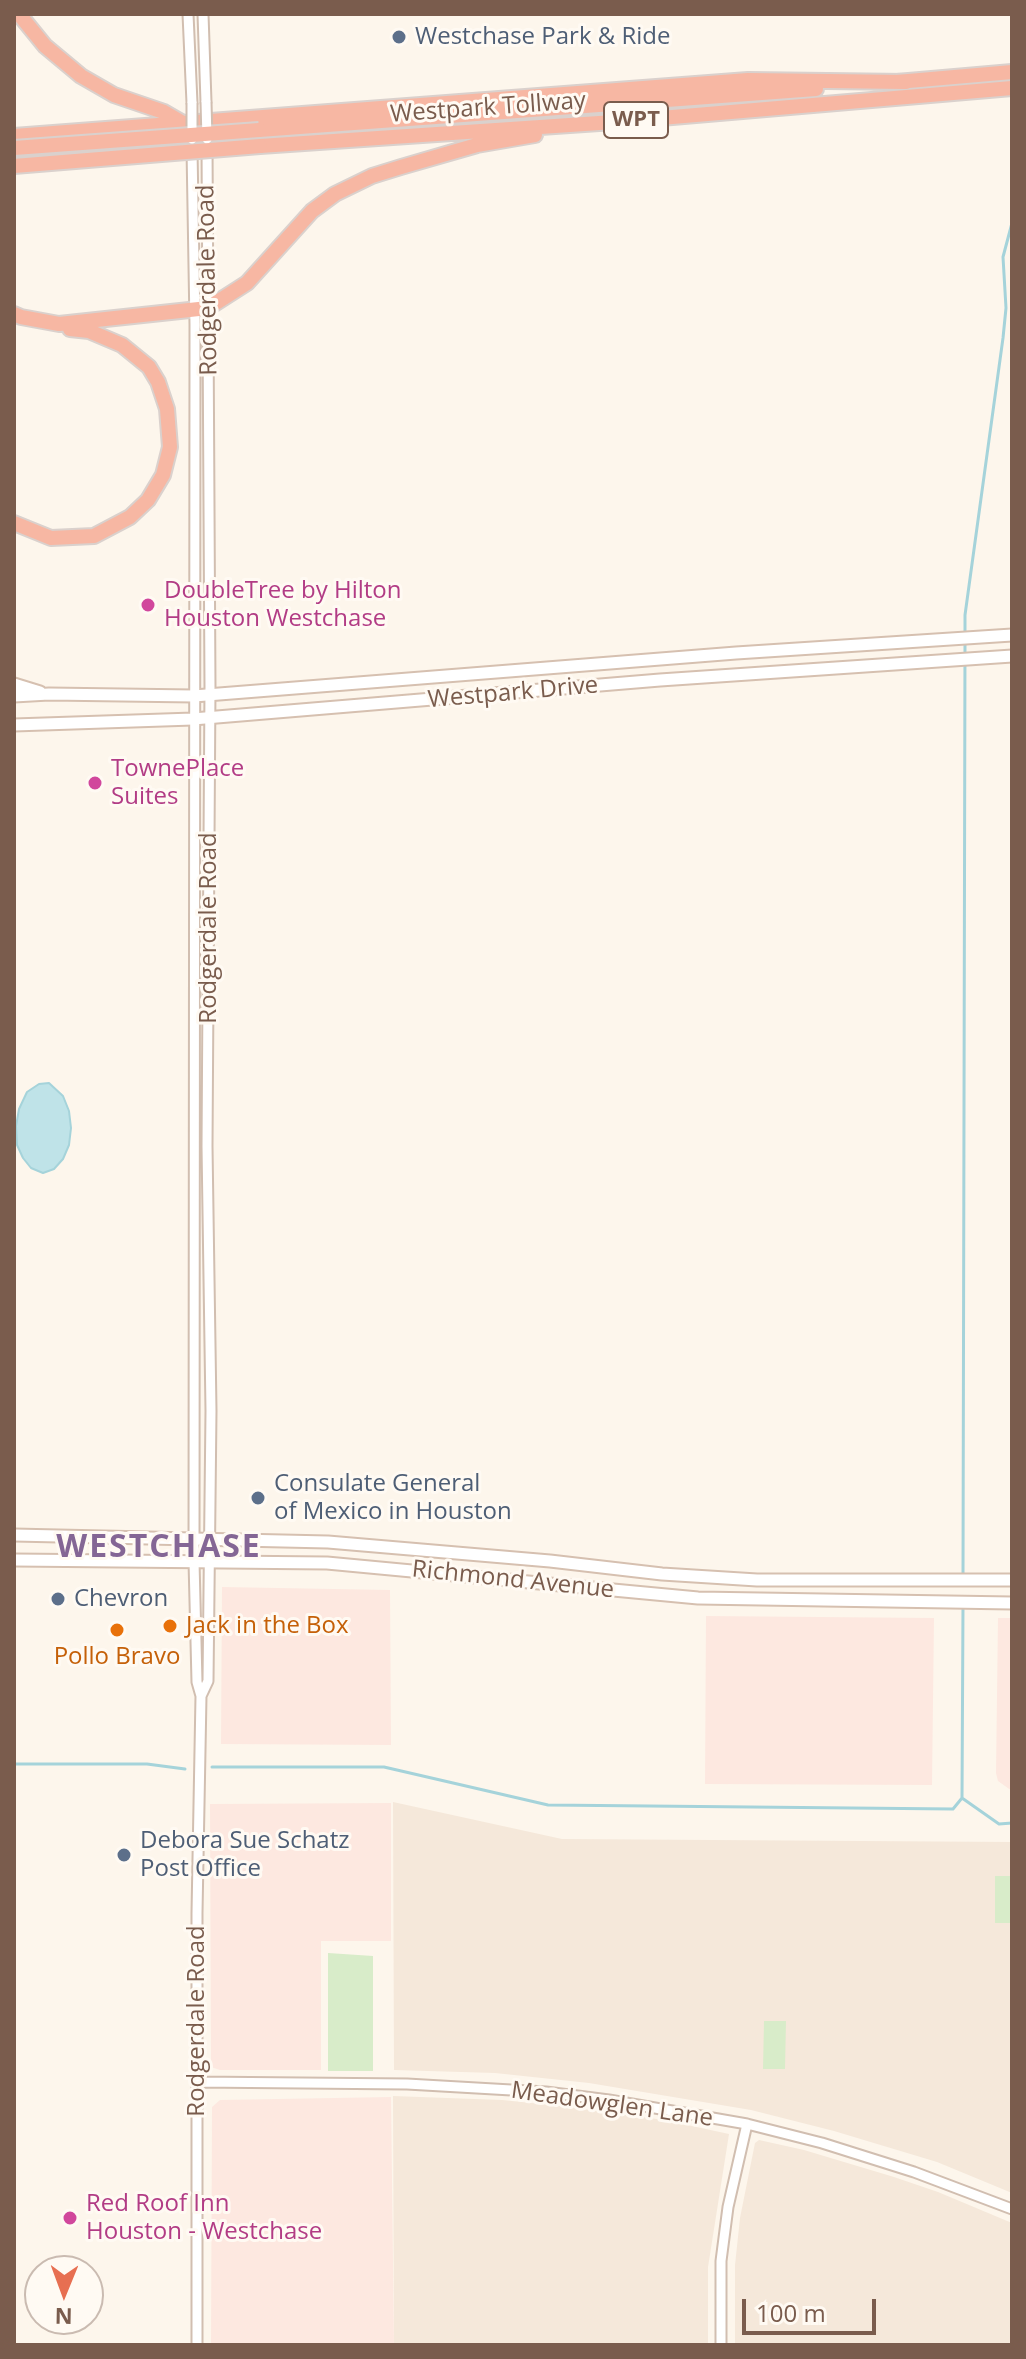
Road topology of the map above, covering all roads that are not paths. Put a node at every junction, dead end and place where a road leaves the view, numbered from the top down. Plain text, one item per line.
1 (19, 14) edge
2 (203, 14) edge
3 (189, 19) edge
4 (1012, 72) edge
5 (206, 81) junction
6 (906, 82) junction
7 (1012, 88) edge
8 (614, 122) junction
9 (183, 123) junction
10 (14, 136) edge
11 (14, 148) edge
12 (14, 166) edge
13 (202, 309) junction
14 (14, 314) edge
15 (59, 324) junction
16 (195, 448) junction
17 (210, 448) junction
18 (14, 523) edge
19 (1012, 635) edge
20 (1012, 656) edge
21 (14, 684) edge
22 (49, 694) junction
23 (210, 695) junction
24 (14, 696) edge
25 (194, 696) junction
26 (210, 717) junction
27 (193, 719) junction
28 (14, 725) edge
29 (195, 885) junction
30 (210, 885) junction
31 (194, 1010) junction
32 (209, 1010) junction
33 (194, 1146) junction
34 (207, 1146) junction
35 (194, 1258) junction
36 (209, 1258) junction
37 (194, 1406) junction
38 (211, 1411) junction
39 (14, 1535) edge
40 (194, 1540) junction
41 (209, 1540) junction
42 (328, 1542) junction
43 (464, 1554) junction
44 (14, 1560) edge
45 (194, 1561) junction
46 (209, 1561) junction
47 (327, 1563) junction
48 (600, 1566) junction
49 (461, 1574) junction
50 (757, 1580) junction
51 (871, 1580) junction
52 (1012, 1580) edge
53 (598, 1589) junction
54 (750, 1600) junction
55 (871, 1602) junction
56 (1012, 1603) edge
57 (201, 1696) junction
58 (198, 2082) junction
59 (747, 2124) junction
60 (1012, 2209) edge
61 (197, 2345) edge
62 (721, 2345) edge

1 - 9 highway
2 - 5 street, Rodgerdale Road
3 - 5 street
3 - 13 street, Rodgerdale Road, bridge
4 - 6 highway, Westpark Tollway / WPT
5 - 13 street, Rodgerdale Road, bridge
6 - 9 highway
6 - 11 highway, Westpark Tollway / WPT, bridge
7 - 8 highway, Westpark Tollway / WPT
8 - 12 highway, Westpark Tollway / WPT, bridge
8 - 13 highway
9 - 10 highway
13 - 15 highway
13 - 16 street, Rodgerdale Road
13 - 17 street, Rodgerdale Road
14 - 15 highway
15 - 18 highway
16 - 17 street
16 - 25 street, Rodgerdale Road
17 - 23 street, Rodgerdale Road
19 - 23 main road, Westpark Drive
20 - 26 main road, Westpark Drive
21 - 22 main road
22 - 24 main road, Westpark Drive
22 - 25 main road, Westpark Drive
23 - 25 main road, Westpark Drive
23 - 26 street, Rodgerdale Road
25 - 27 street, Rodgerdale Road
26 - 27 main road, Westpark Drive
26 - 30 street, Rodgerdale Road
27 - 28 main road, Westpark Drive
27 - 29 street, Rodgerdale Road
29 - 30 street
29 - 31 street, Rodgerdale Road
30 - 32 street, Rodgerdale Road
31 - 32 street
31 - 33 street, Rodgerdale Road
32 - 34 street, Rodgerdale Road
33 - 34 street
33 - 35 street, Rodgerdale Road
34 - 36 street, Rodgerdale Road
35 - 36 street
35 - 37 street, Rodgerdale Road
36 - 38 street, Rodgerdale Road
37 - 38 street
37 - 40 street, Rodgerdale Road
38 - 41 street, Rodgerdale Road
39 - 40 main road, Richmond Avenue
40 - 41 main road, Richmond Avenue
40 - 45 street, Rodgerdale Road
41 - 42 main road, Richmond Avenue
41 - 46 street, Rodgerdale Road
42 - 43 main road, Richmond Avenue
42 - 47 main road
43 - 48 main road, Richmond Avenue
43 - 49 main road
44 - 45 main road, Richmond Avenue
45 - 46 main road, Richmond Avenue
45 - 57 street, Rodgerdale Road
46 - 47 main road, Richmond Avenue
46 - 57 street, Rodgerdale Road
47 - 49 main road, Richmond Avenue
48 - 50 main road, Richmond Avenue
48 - 53 main road
49 - 53 main road, Richmond Avenue
50 - 51 main road, Richmond Avenue
50 - 54 main road
51 - 52 main road, Richmond Avenue
51 - 55 main road
53 - 54 main road, Richmond Avenue
54 - 55 main road, Richmond Avenue
55 - 56 main road, Richmond Avenue
57 - 58 street, Rodgerdale Road
58 - 59 street, Meadowglen Lane
58 - 61 street, Rodgerdale Road
59 - 60 street, Meadowglen Lane
59 - 62 street

